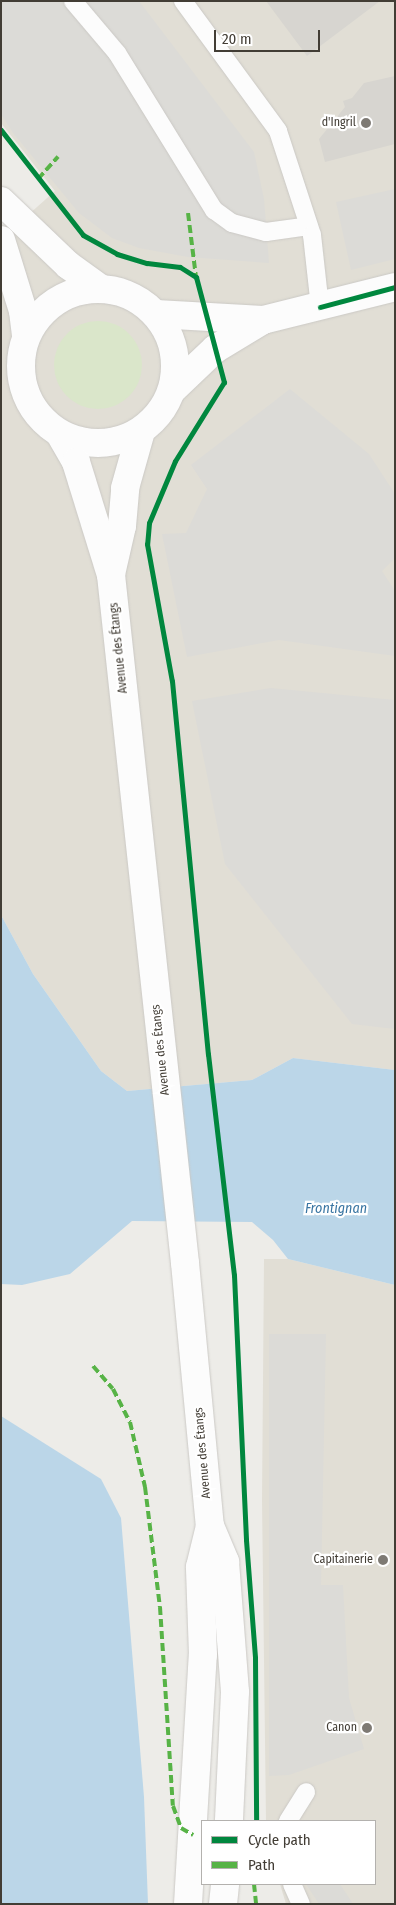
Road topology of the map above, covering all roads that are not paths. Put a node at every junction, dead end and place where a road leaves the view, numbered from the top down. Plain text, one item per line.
1 (73, 1) edge
2 (183, 1) edge
3 (1, 201) edge
4 (309, 226) junction
5 (1, 240) edge
6 (395, 287) edge
7 (100, 288) junction
8 (320, 307) junction
9 (156, 314) junction
10 (263, 320) junction
11 (26, 336) junction
12 (172, 390) junction
13 (141, 431) junction
14 (60, 434) junction
15 (111, 575) junction
16 (210, 1526) junction
17 (306, 1792) dead end
18 (229, 1820) edge
19 (289, 1820) edge
20 (225, 1885) edge
21 (292, 1885) edge
22 (188, 1904) edge
23 (223, 1904) edge
24 (300, 1904) edge

1 - 4 lane
2 - 4 lane
3 - 7 street
4 - 8 lane
5 - 11 street
6 - 8 street
7 - 9 street
7 - 11 street
8 - 10 street
9 - 10 street
9 - 12 street
10 - 12 street
11 - 14 street
12 - 13 street
13 - 14 street
13 - 15 street, Avenue des Étangs
14 - 15 street, Avenue des Étangs
15 - 16 street, Avenue des Étangs
16 - 18 street, Avenue des Étangs
16 - 22 street, Avenue des Étangs
17 - 19 lane
20 - 23 street
21 - 24 lane

